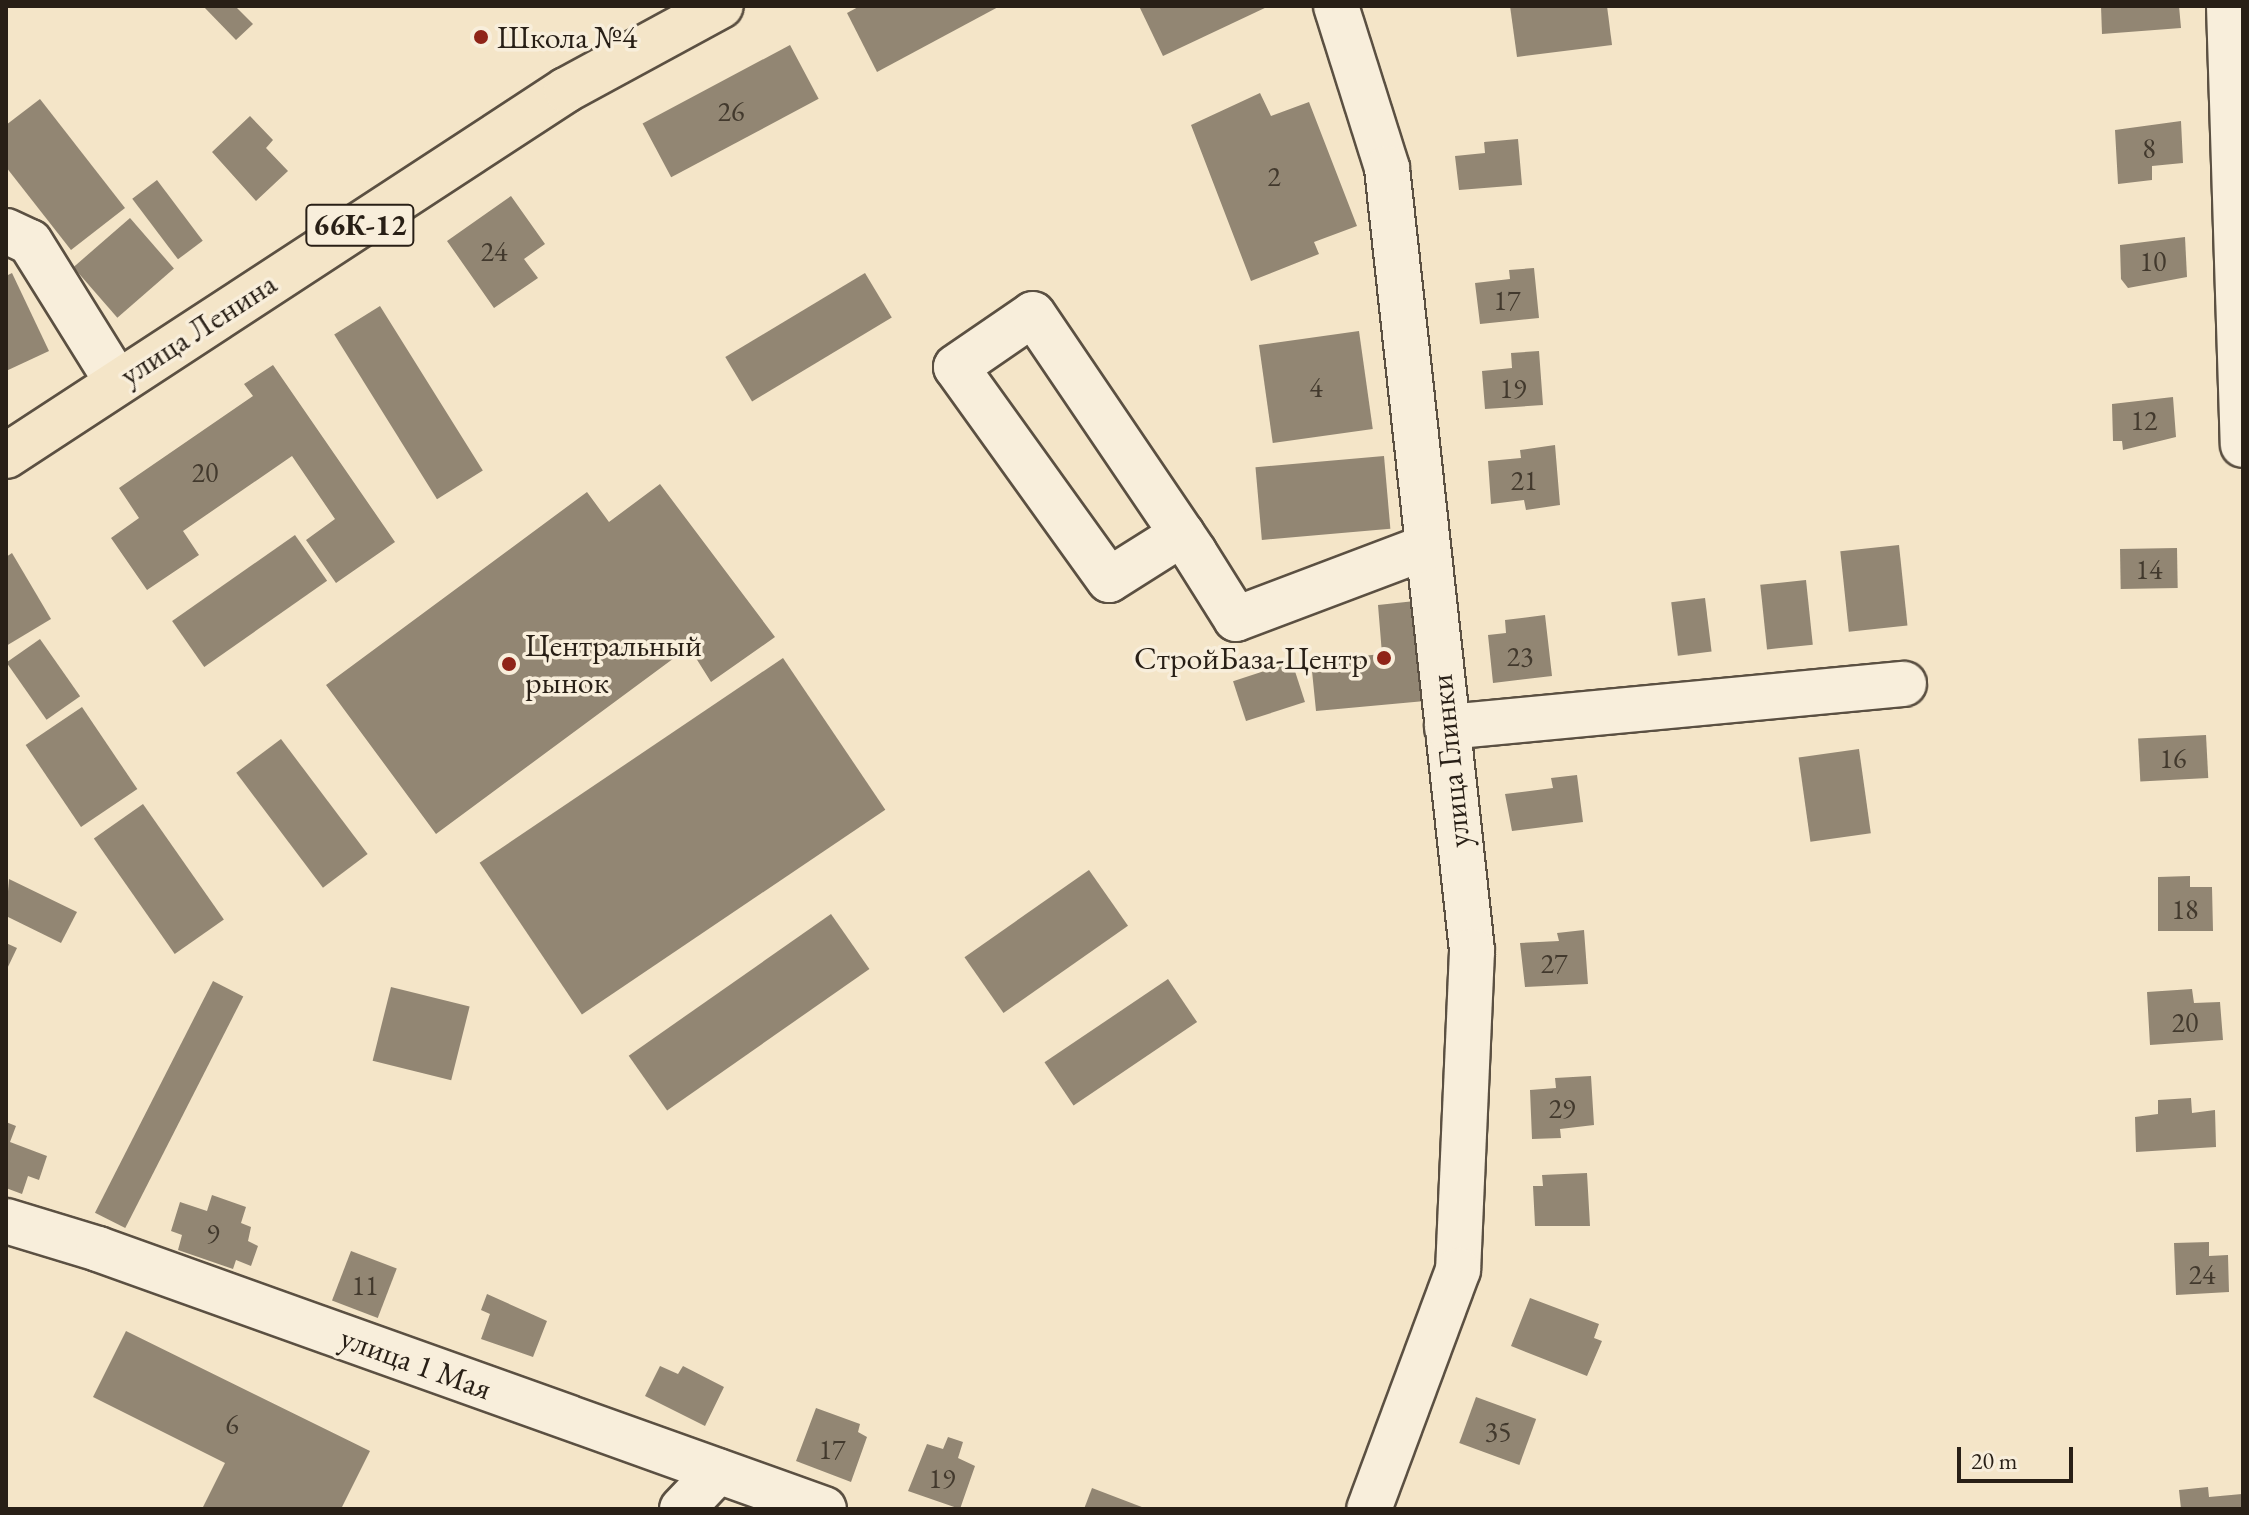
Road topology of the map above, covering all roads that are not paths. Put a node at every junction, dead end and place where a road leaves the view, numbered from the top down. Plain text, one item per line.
1 (721, 6) edge
2 (1336, 6) edge
3 (2229, 6) edge
4 (6, 231) edge
5 (117, 382) junction
6 (2243, 445) edge
7 (6, 456) edge
8 (1182, 534) junction
9 (1427, 547) junction
10 (1904, 684) dead end
11 (1447, 727) junction
12 (6, 1221) edge
13 (718, 1471) junction
14 (682, 1509) edge
15 (824, 1509) edge
16 (1369, 1509) edge

1 - 5 main road, улица Ленина / 66К-12
2 - 9 street, улица Глинки
3 - 6 street
4 - 5 street
5 - 7 main road, улица Ленина / 66К-12
8 - 8 street
8 - 9 street
9 - 11 street, улица Глинки
10 - 11 street
11 - 16 street, улица Глинки
12 - 13 street, улица 1 Мая
13 - 14 street
13 - 15 street, улица 1 Мая

